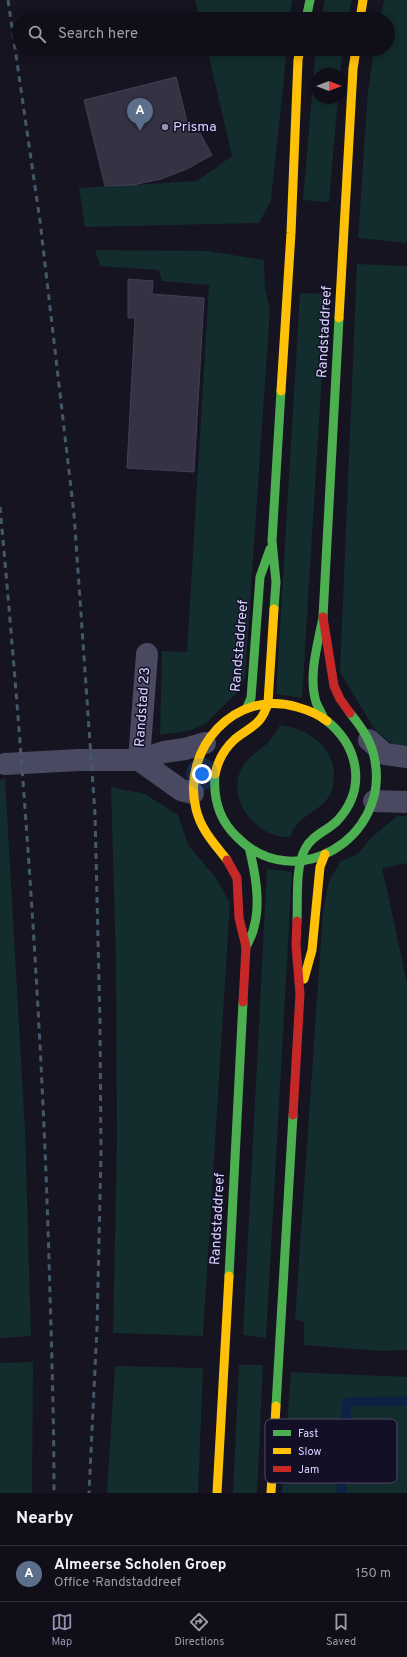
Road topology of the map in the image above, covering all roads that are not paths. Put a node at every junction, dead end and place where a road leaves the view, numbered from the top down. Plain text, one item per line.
1 (310, 0) edge
2 (363, 0) edge
3 (307, 12) edge
4 (361, 12) edge
5 (299, 56) edge
6 (355, 56) edge
7 (272, 541) junction
8 (323, 617) junction
9 (147, 654) dead end
10 (268, 703) junction
11 (247, 708) junction
12 (324, 719) junction
13 (369, 740) junction
14 (205, 743) junction
15 (407, 757) edge
16 (139, 760) junction
17 (2, 764) edge
18 (366, 765) junction
19 (407, 772) edge
20 (204, 797) junction
21 (374, 801) junction
22 (407, 802) edge
23 (249, 847) junction
24 (325, 854) junction
25 (300, 861) junction
26 (246, 947) junction
27 (300, 994) junction
28 (275, 1419) edge
29 (272, 1483) edge
30 (218, 1493) edge
31 (271, 1493) edge

1 - 3 main road
2 - 4 main road
5 - 7 main road, Randstaddreef
6 - 8 main road, Randstaddreef
7 - 10 main road, Randstaddreef
7 - 11 main road, Randstaddreef
8 - 12 main road, Randstaddreef
8 - 13 main road, Randstaddreef
9 - 16 street, Randstad 23
10 - 11 main road
10 - 12 main road
10 - 20 main road
11 - 14 main road
12 - 18 main road
13 - 15 street
13 - 18 main road, Randstaddreef
14 - 16 street
14 - 20 main road
16 - 17 street
16 - 20 street
18 - 19 street
18 - 21 main road
18 - 25 main road
20 - 23 main road
20 - 26 main road, Randstaddreef
21 - 22 street
21 - 24 main road
23 - 25 main road
23 - 26 main road, Randstaddreef
24 - 25 main road
24 - 27 main road
25 - 27 main road
26 - 30 main road, Randstaddreef
27 - 28 main road
29 - 31 main road

